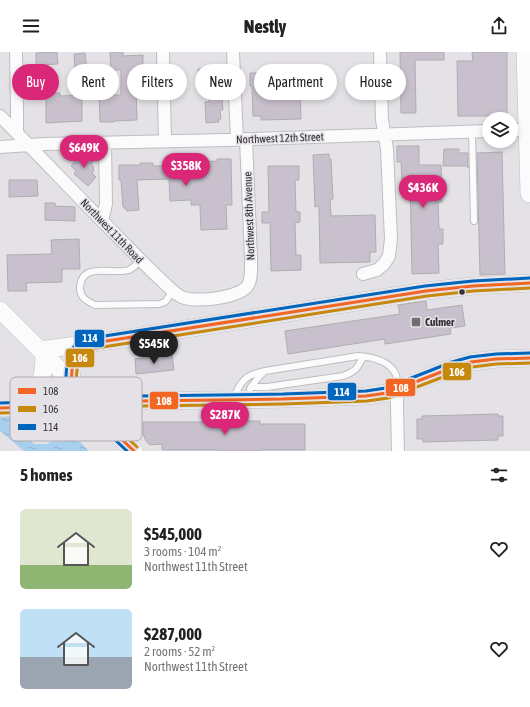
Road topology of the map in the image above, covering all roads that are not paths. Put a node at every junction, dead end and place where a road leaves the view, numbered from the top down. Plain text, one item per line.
1 (16, 52) edge
2 (162, 52) edge
3 (234, 52) edge
4 (380, 52) edge
5 (526, 52) edge
6 (0, 116) edge
7 (520, 130) edge
8 (482, 131) edge
9 (472, 132) junction
10 (17, 133) junction
11 (385, 134) junction
12 (241, 139) junction
13 (165, 141) junction
14 (105, 143) junction
15 (29, 145) junction
16 (0, 147) edge
17 (530, 193) edge
18 (102, 221) junction
19 (474, 221) dead end
20 (140, 260) junction
21 (363, 274) dead end
22 (530, 283) edge
23 (244, 290) joint
24 (173, 291) junction
25 (0, 310) edge
26 (81, 345) junction
27 (42, 352) junction
28 (363, 357) junction
29 (530, 358) edge
30 (265, 371) junction
31 (41, 377) edge
32 (67, 377) edge
33 (71, 377) edge
34 (397, 389) junction
35 (242, 395) junction
36 (142, 401) edge
37 (123, 441) edge
38 (134, 451) edge
39 (398, 451) edge

1 - 10 street
2 - 13 street
3 - 12 street, Northwest 8th Avenue
4 - 11 street
5 - 7 main road
6 - 10 street, Northwest 11th Road
7 - 17 main road
8 - 9 street, Northwest 12th Street
9 - 11 street, Northwest 12th Street
9 - 19 lane
10 - 15 street, Northwest 11th Road
11 - 12 street, Northwest 12th Street
11 - 21 street
12 - 13 street, Northwest 12th Street
12 - 23 street, Northwest 8th Avenue
13 - 14 street, Northwest 12th Street
14 - 15 street, Northwest 12th Street
14 - 18 street
15 - 16 street, Northwest 12th Street
15 - 18 street, Northwest 11th Road
18 - 20 street, Northwest 11th Road
20 - 24 street, Northwest 11th Road
20 - 24 lane
22 - 26 street
23 - 24 street, Northwest 11th Road
25 - 27 street
26 - 27 street
26 - 33 street
27 - 31 street
27 - 32 street
28 - 30 lane
28 - 34 lane
28 - 35 lane
29 - 34 street
30 - 35 lane
30 - 35 lane
34 - 35 street
34 - 39 street
35 - 36 street
37 - 38 street

